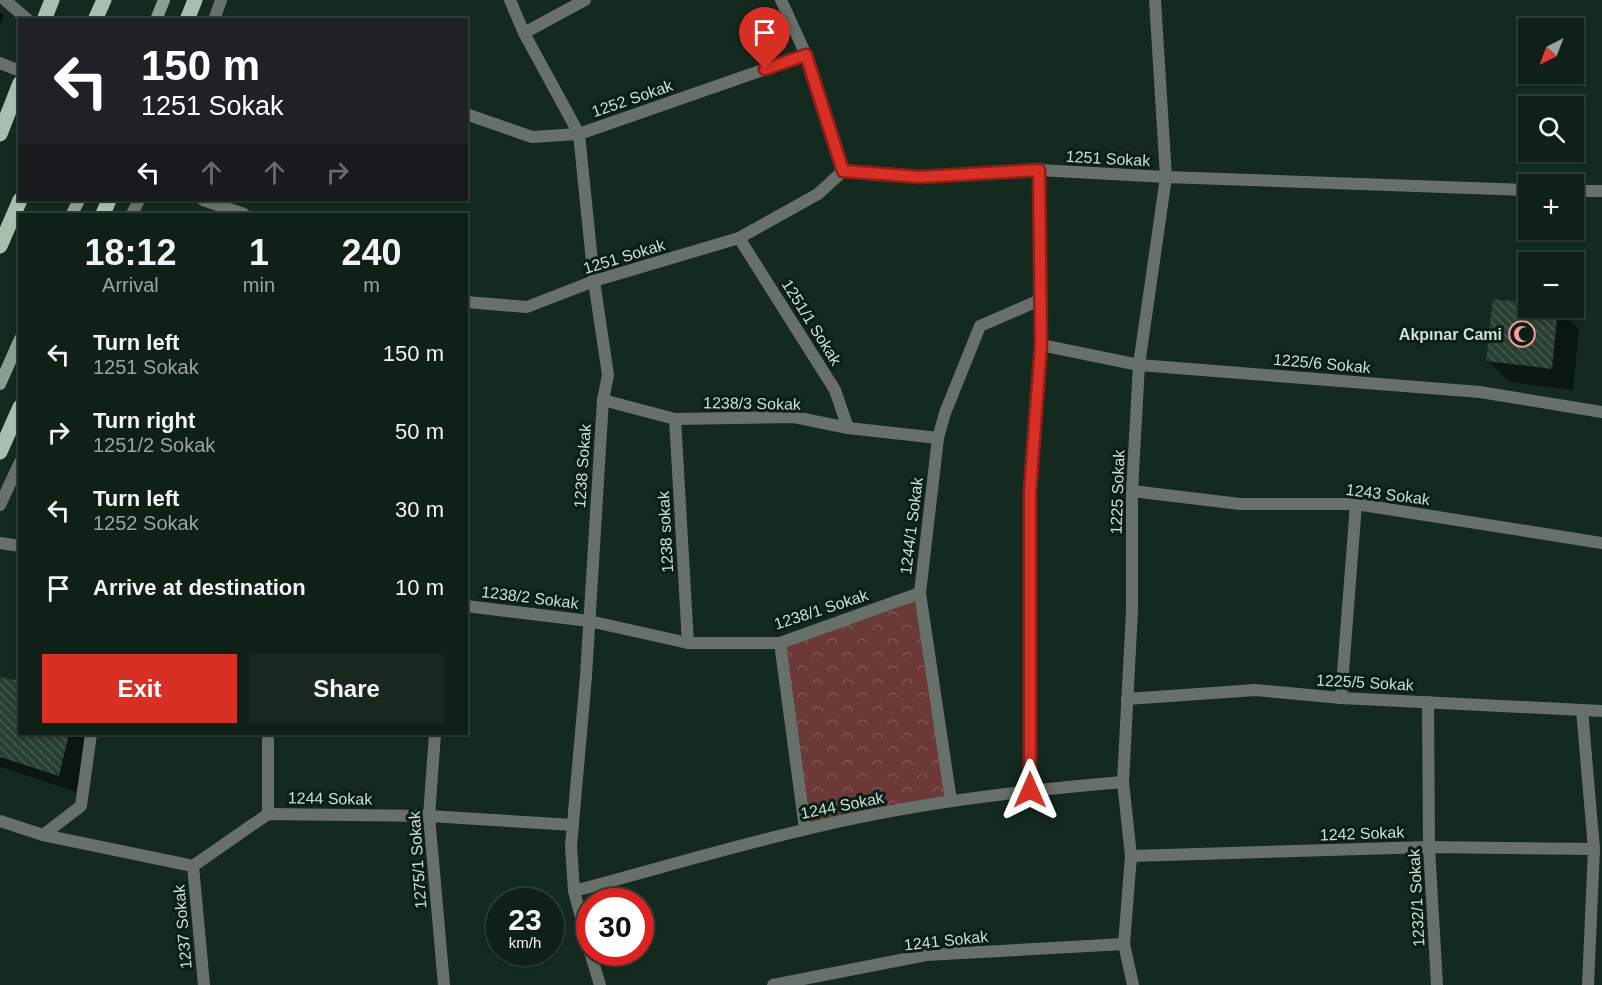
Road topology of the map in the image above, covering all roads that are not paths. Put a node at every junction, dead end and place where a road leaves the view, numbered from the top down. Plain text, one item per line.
1 (5, 0) edge
2 (52, 0) edge
3 (104, 0) edge
4 (164, 0) edge
5 (195, 0) edge
6 (221, 0) edge
7 (510, 0) edge
8 (585, 0) edge
9 (781, 0) edge
10 (1155, 0) edge
11 (26, 18) edge
12 (45, 18) edge
13 (96, 18) edge
14 (157, 18) edge
15 (188, 18) edge
16 (217, 18) edge
17 (524, 33) junction
18 (806, 55) junction
19 (0, 63) edge
20 (18, 71) edge
21 (18, 87) edge
22 (468, 115) edge
23 (0, 134) edge
24 (579, 134) junction
25 (1039, 170) junction
26 (843, 171) junction
27 (1166, 177) junction
28 (1518, 190) edge
29 (1584, 191) edge
30 (1602, 191) edge
31 (20, 201) edge
32 (206, 201) edge
33 (241, 213) edge
34 (739, 238) junction
35 (0, 246) edge
36 (594, 281) junction
37 (1040, 300) junction
38 (468, 306) edge
39 (18, 344) edge
40 (1041, 345) junction
41 (1139, 365) junction
42 (0, 384) edge
43 (603, 399) junction
44 (18, 412) edge
45 (1602, 412) edge
46 (675, 419) junction
47 (848, 428) junction
48 (938, 438) junction
49 (0, 452) edge
50 (18, 466) edge
51 (1132, 491) junction
52 (1356, 504) junction
53 (0, 505) edge
54 (0, 543) edge
55 (1602, 543) edge
56 (18, 546) edge
57 (920, 593) junction
58 (468, 606) edge
59 (589, 621) junction
60 (688, 643) junction
61 (780, 643) junction
62 (1341, 698) junction
63 (1127, 699) junction
64 (1428, 702) junction
65 (1582, 710) junction
66 (1602, 711) edge
67 (91, 735) edge
68 (268, 735) edge
69 (435, 735) edge
70 (1123, 782) junction
71 (1030, 790) junction
72 (951, 801) junction
73 (268, 814) junction
74 (429, 816) junction
75 (0, 821) edge
76 (573, 825) junction
77 (805, 829) junction
78 (43, 835) junction
79 (1429, 848) junction
80 (1594, 849) junction
81 (1131, 856) junction
82 (193, 866) junction
83 (574, 891) junction
84 (576, 899) edge
85 (1124, 944) junction
86 (594, 966) edge
87 (204, 985) edge
88 (444, 985) edge
89 (600, 985) edge
90 (773, 985) edge
91 (1133, 985) edge
92 (1437, 985) edge
93 (1588, 985) edge

1 - 11 street
2 - 12 main road
3 - 13 main road
4 - 14 main road
5 - 15 main road
6 - 16 street
7 - 17 street, 1238 Sokak
8 - 17 street
9 - 18 street
10 - 27 street, 1225 Sokak
17 - 24 street, 1238 Sokak
18 - 24 street, 1252 Sokak
18 - 26 street
19 - 20 street
21 - 23 main road
22 - 24 street, 1252 Sokak
24 - 36 street, 1238 Sokak
25 - 26 street, 1251 Sokak
25 - 27 street, 1251 Sokak
25 - 37 street
26 - 34 street, 1251 Sokak
27 - 28 street, 1251 Sokak
27 - 41 street, 1225 Sokak
29 - 30 street
31 - 35 main road
32 - 33 street
34 - 36 street, 1251 Sokak
34 - 47 street, 1251/1 Sokak
36 - 38 street, 1251 Sokak
36 - 43 street, 1238 Sokak
37 - 40 street
37 - 48 street, 1244/1 Sokak
39 - 42 main road
40 - 41 street, 1225/6 Sokak
40 - 71 street
41 - 45 street, 1225/6 Sokak
41 - 51 street, 1225 Sokak
43 - 46 street, 1238/3 Sokak
43 - 59 street, 1238 Sokak
44 - 49 main road
46 - 47 street, 1238/3 Sokak
46 - 60 street, 1238 sokak
47 - 48 street, 1238/3 Sokak
48 - 57 street, 1244/1 Sokak
50 - 53 street
51 - 52 street, 1243 Sokak
51 - 63 street, 1225 Sokak
52 - 55 street, 1243 Sokak
52 - 62 street
54 - 56 street
57 - 61 street, 1238/1 Sokak
57 - 72 street, 1244/1 Sokak
58 - 59 street, 1238/2 Sokak
59 - 60 street, 1238/1 Sokak
59 - 76 street, 1238 Sokak
60 - 61 street, 1238/1 Sokak
61 - 77 street
62 - 63 street, 1225/5 Sokak
62 - 64 street, 1225/5 Sokak
63 - 70 street, 1225 Sokak
64 - 65 street, 1225/5 Sokak
64 - 79 street, 1232/1 Sokak
65 - 66 street, 1225/5 Sokak
65 - 80 street
67 - 78 street
68 - 73 street
69 - 74 street, 1275/1 Sokak
70 - 71 street, 1244 Sokak
70 - 81 street, 1225 Sokak
71 - 72 street, 1244 Sokak
72 - 77 street, 1244 Sokak
73 - 74 street, 1244 Sokak
73 - 82 street, 1244 Sokak
74 - 76 street, 1244 Sokak
74 - 88 street, 1275/1 Sokak
75 - 78 street
76 - 83 street, 1238 Sokak
77 - 83 street, 1244 Sokak
78 - 82 street
79 - 80 street, 1242 Sokak
79 - 81 street, 1242 Sokak
79 - 92 street, 1232/1 Sokak
80 - 93 street
81 - 85 street, 1225 Sokak
82 - 87 street, 1237 Sokak
83 - 84 street, 1238 Sokak
85 - 90 street, 1241 Sokak
85 - 91 street, 1225 Sokak
86 - 89 street, 1238 Sokak

